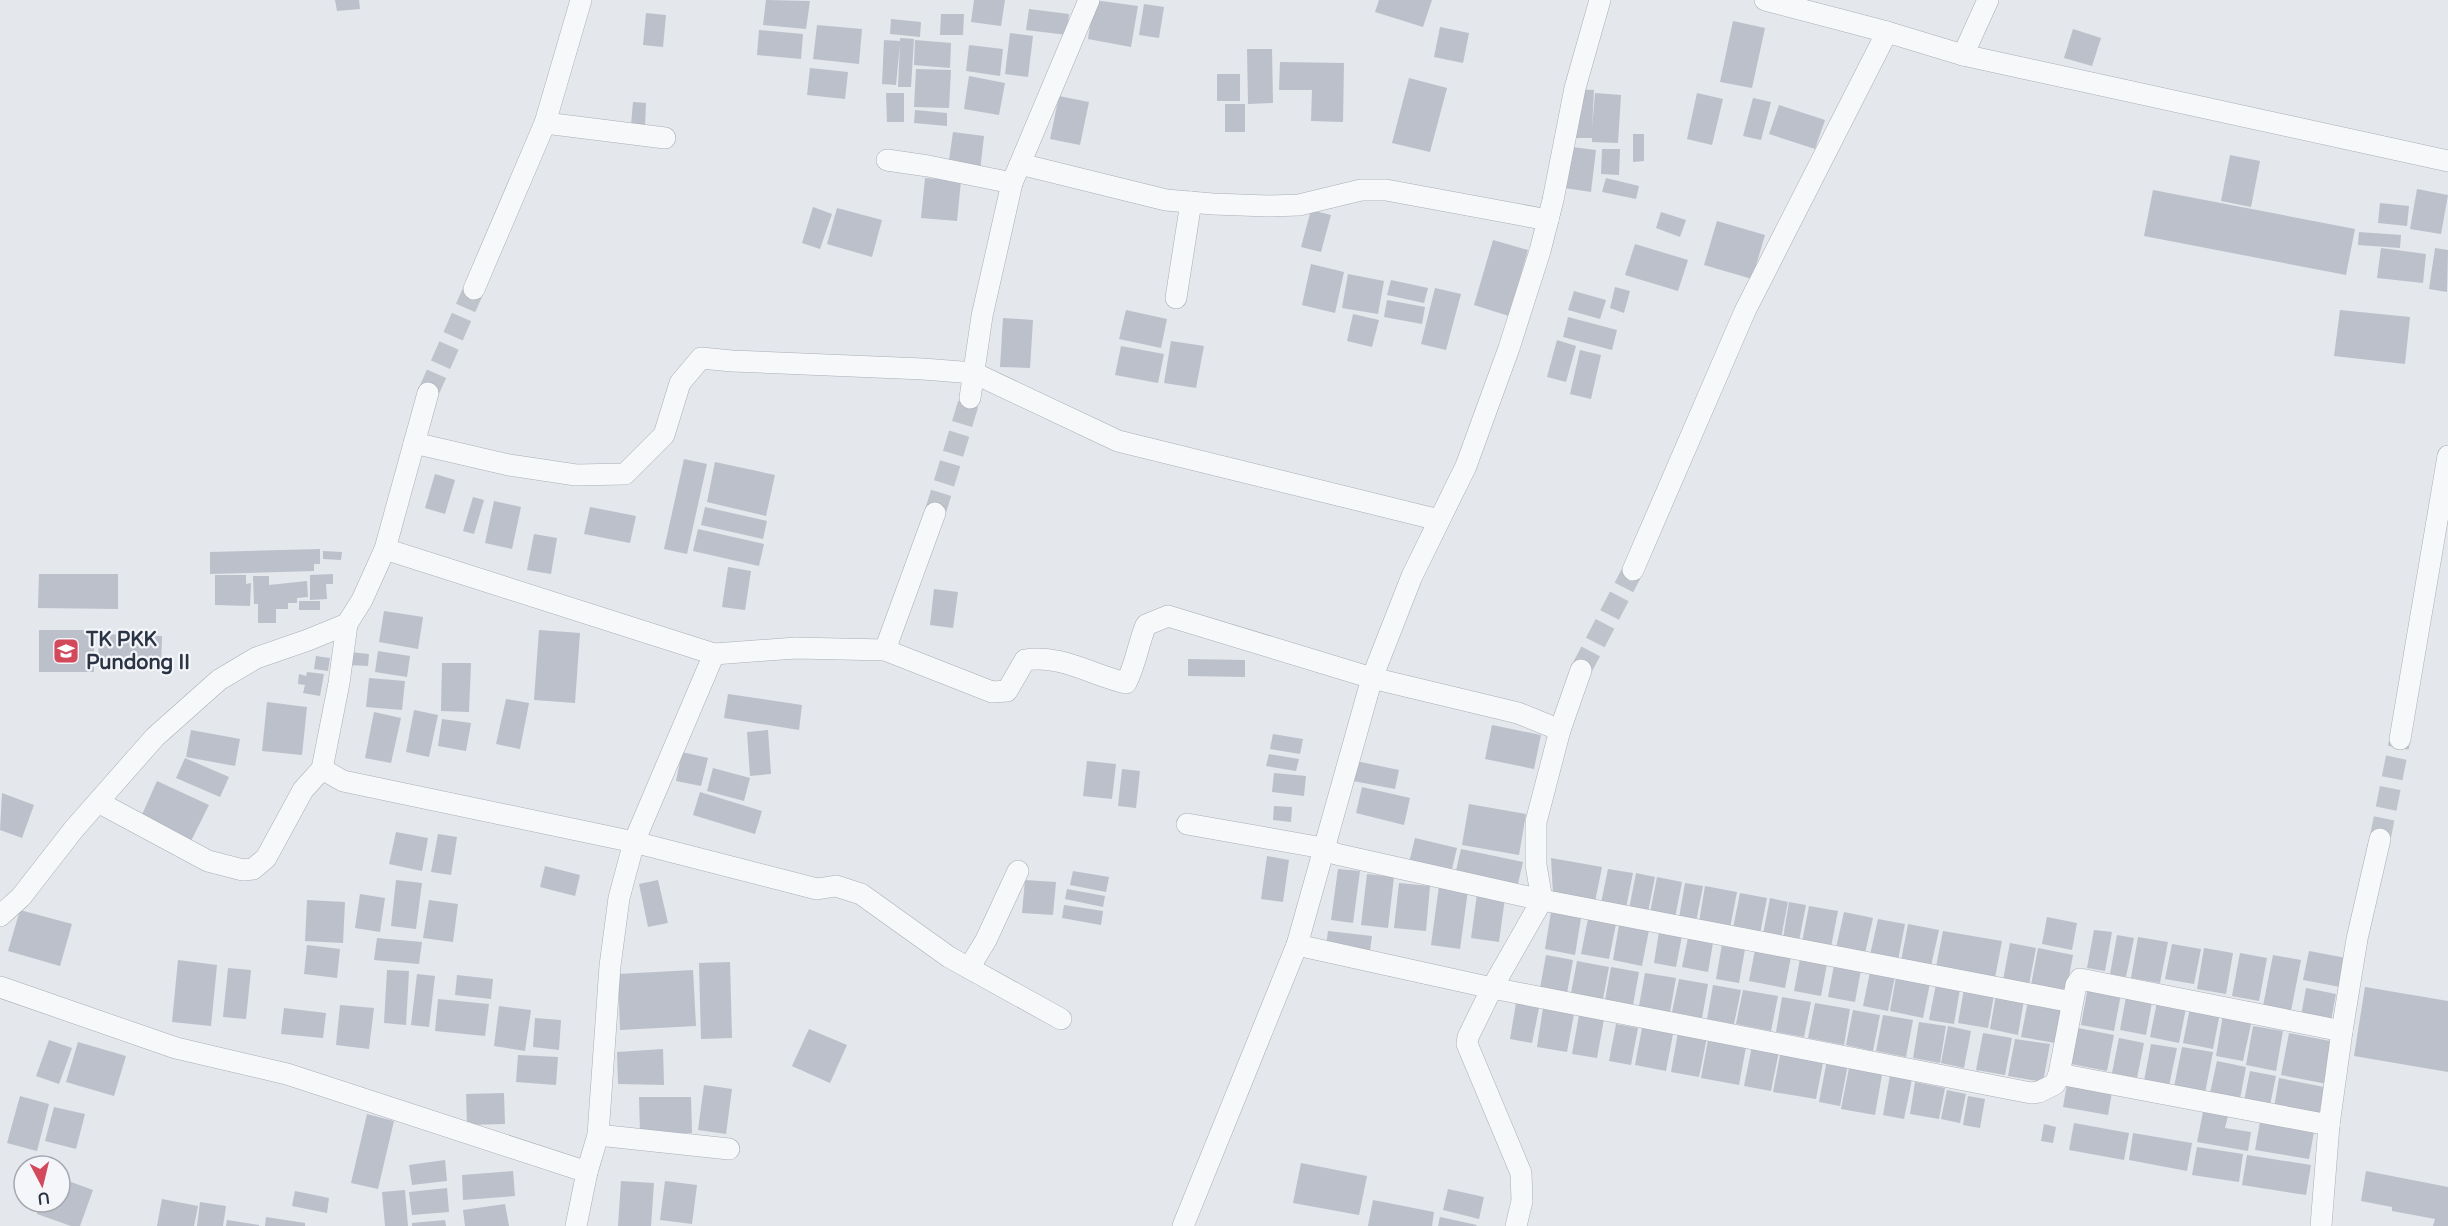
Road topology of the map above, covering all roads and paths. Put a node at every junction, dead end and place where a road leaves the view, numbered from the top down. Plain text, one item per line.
1 (581, 0) edge
2 (1089, 0) edge
3 (1600, 0) edge
4 (1765, 0) edge
5 (1988, 0) edge
6 (1887, 32) junction
7 (1963, 55) junction
8 (545, 123) junction
9 (665, 138) dead end
10 (887, 160) dead end
11 (2448, 161) edge
12 (1016, 174) junction
13 (1191, 202) junction
14 (1548, 220) junction
15 (474, 289) tunnel mouth
16 (1176, 298) dead end
17 (974, 373) junction
18 (428, 393) tunnel mouth
19 (970, 398) tunnel mouth
20 (414, 443) junction
21 (2448, 456) edge
22 (935, 513) tunnel mouth
23 (1439, 520) junction
24 (385, 549) junction
25 (1633, 570) tunnel mouth
26 (347, 624) junction
27 (885, 651) junction
28 (714, 654) junction
29 (1581, 670) tunnel mouth
30 (1372, 678) junction
31 (1560, 730) junction
32 (2400, 739) tunnel mouth
33 (322, 769) junction
34 (98, 802) junction
35 (1187, 824) dead end
36 (2380, 839) tunnel mouth
37 (634, 842) junction
38 (1323, 848) junction
39 (1018, 871) dead end
40 (1542, 900) junction
41 (0, 916) edge
42 (1297, 945) junction
43 (969, 968) junction
44 (0, 987) edge
45 (1492, 988) junction
46 (2072, 1002) junction
47 (1061, 1019) dead end
48 (2343, 1031) junction
49 (2059, 1074) junction
50 (2329, 1125) junction
51 (598, 1135) junction
52 (729, 1149) dead end
53 (587, 1172) junction
54 (576, 1226) edge
55 (1183, 1226) edge
56 (1516, 1226) edge
57 (2321, 1226) edge

1 - 8 street
2 - 12 street
3 - 14 street
4 - 6 street
5 - 7 street
6 - 7 street
6 - 25 street
7 - 11 street
8 - 9 street
8 - 15 street
10 - 12 street
12 - 13 street
12 - 17 street
13 - 14 street
13 - 16 street
14 - 23 street
17 - 19 street
17 - 20 street
17 - 23 street
18 - 20 street
20 - 24 street
21 - 32 street
22 - 27 street
23 - 30 street
24 - 26 street
24 - 28 street
26 - 33 street
26 - 34 street
27 - 28 street
27 - 30 street
28 - 37 street
29 - 31 street
30 - 31 street
30 - 38 street
31 - 40 street
33 - 34 street
33 - 37 street
34 - 41 street
35 - 38 street
36 - 48 street
37 - 43 street
37 - 51 street
38 - 40 street
38 - 42 street
39 - 43 street
40 - 45 street
40 - 46 street
42 - 45 street
42 - 55 street
43 - 47 street
44 - 53 street
45 - 49 street
45 - 56 street
46 - 48 street
46 - 49 street
48 - 50 street
49 - 50 street
50 - 57 street
51 - 52 street
51 - 53 street
53 - 54 street

